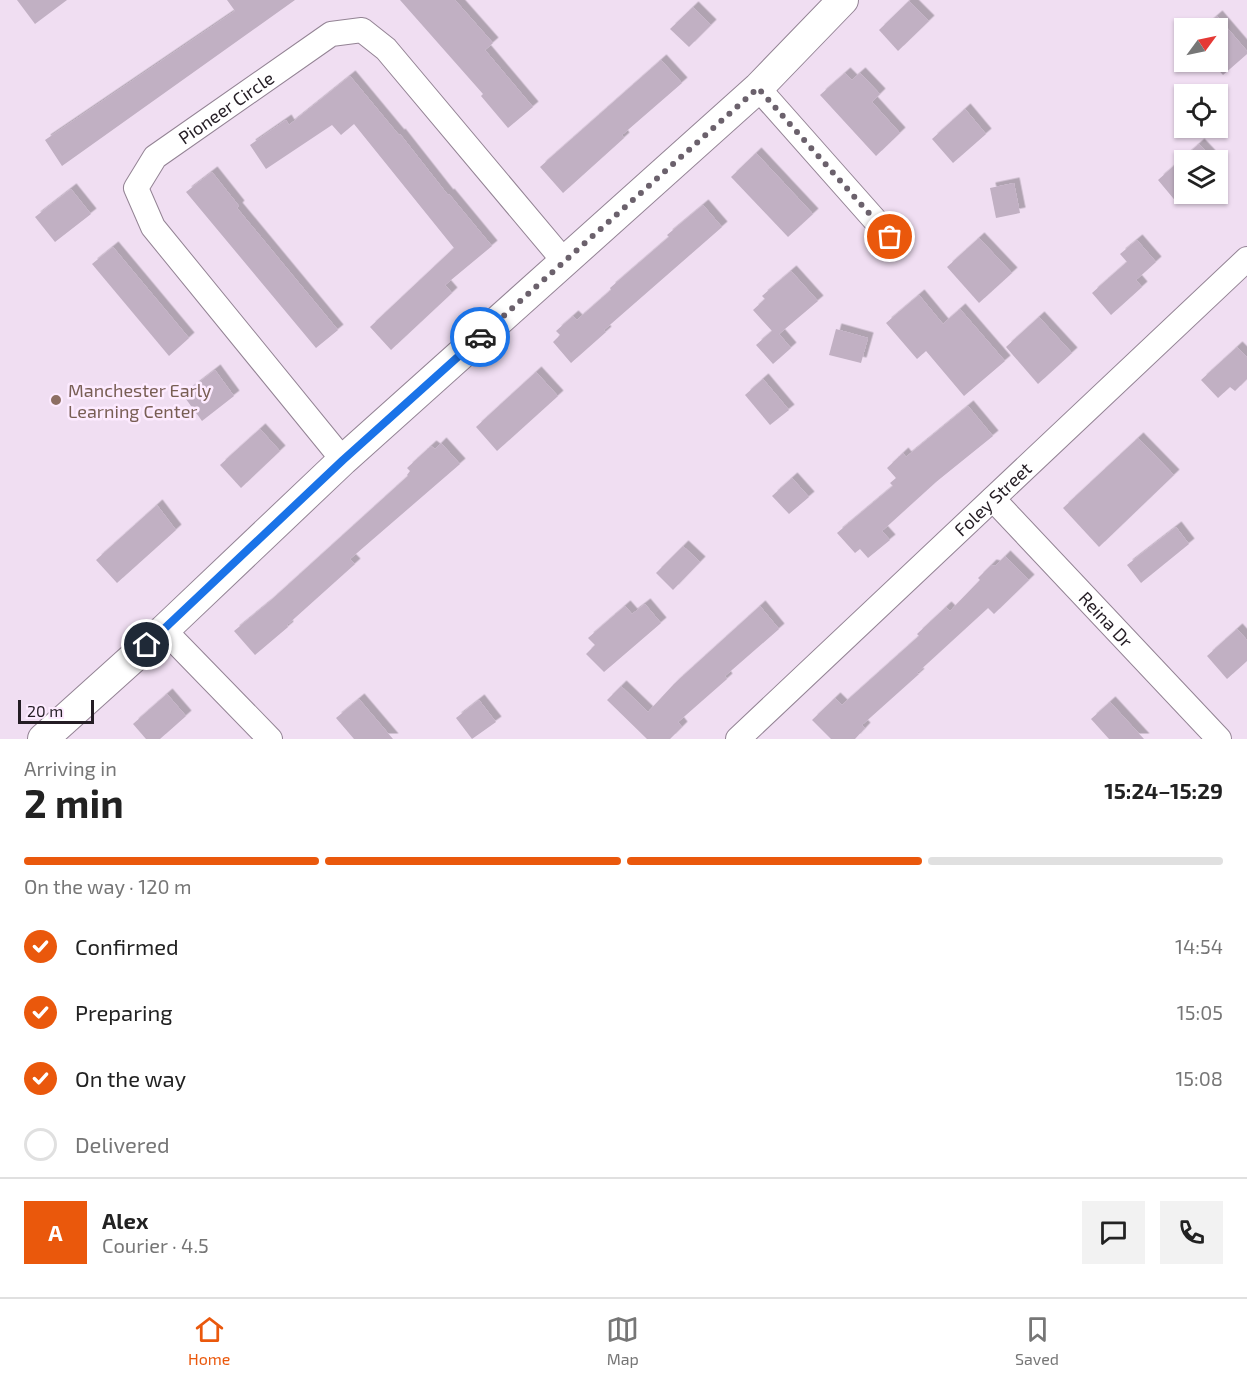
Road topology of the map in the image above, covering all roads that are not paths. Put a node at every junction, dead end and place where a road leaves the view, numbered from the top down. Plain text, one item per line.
1 (843, 0) edge
2 (758, 88) junction
3 (890, 237) dead end
4 (1247, 259) edge
5 (564, 261) junction
6 (343, 460) junction
7 (993, 499) junction
8 (164, 630) junction
9 (42, 739) edge
10 (270, 739) edge
11 (738, 739) edge
12 (1219, 739) edge

1 - 2 street
2 - 3 street
2 - 5 street
4 - 7 street, Foley Street
5 - 6 street
5 - 6 street, Pioneer Circle
6 - 8 street
7 - 11 street, Foley Street
7 - 12 street, Reina Dr
8 - 9 street
8 - 10 street

